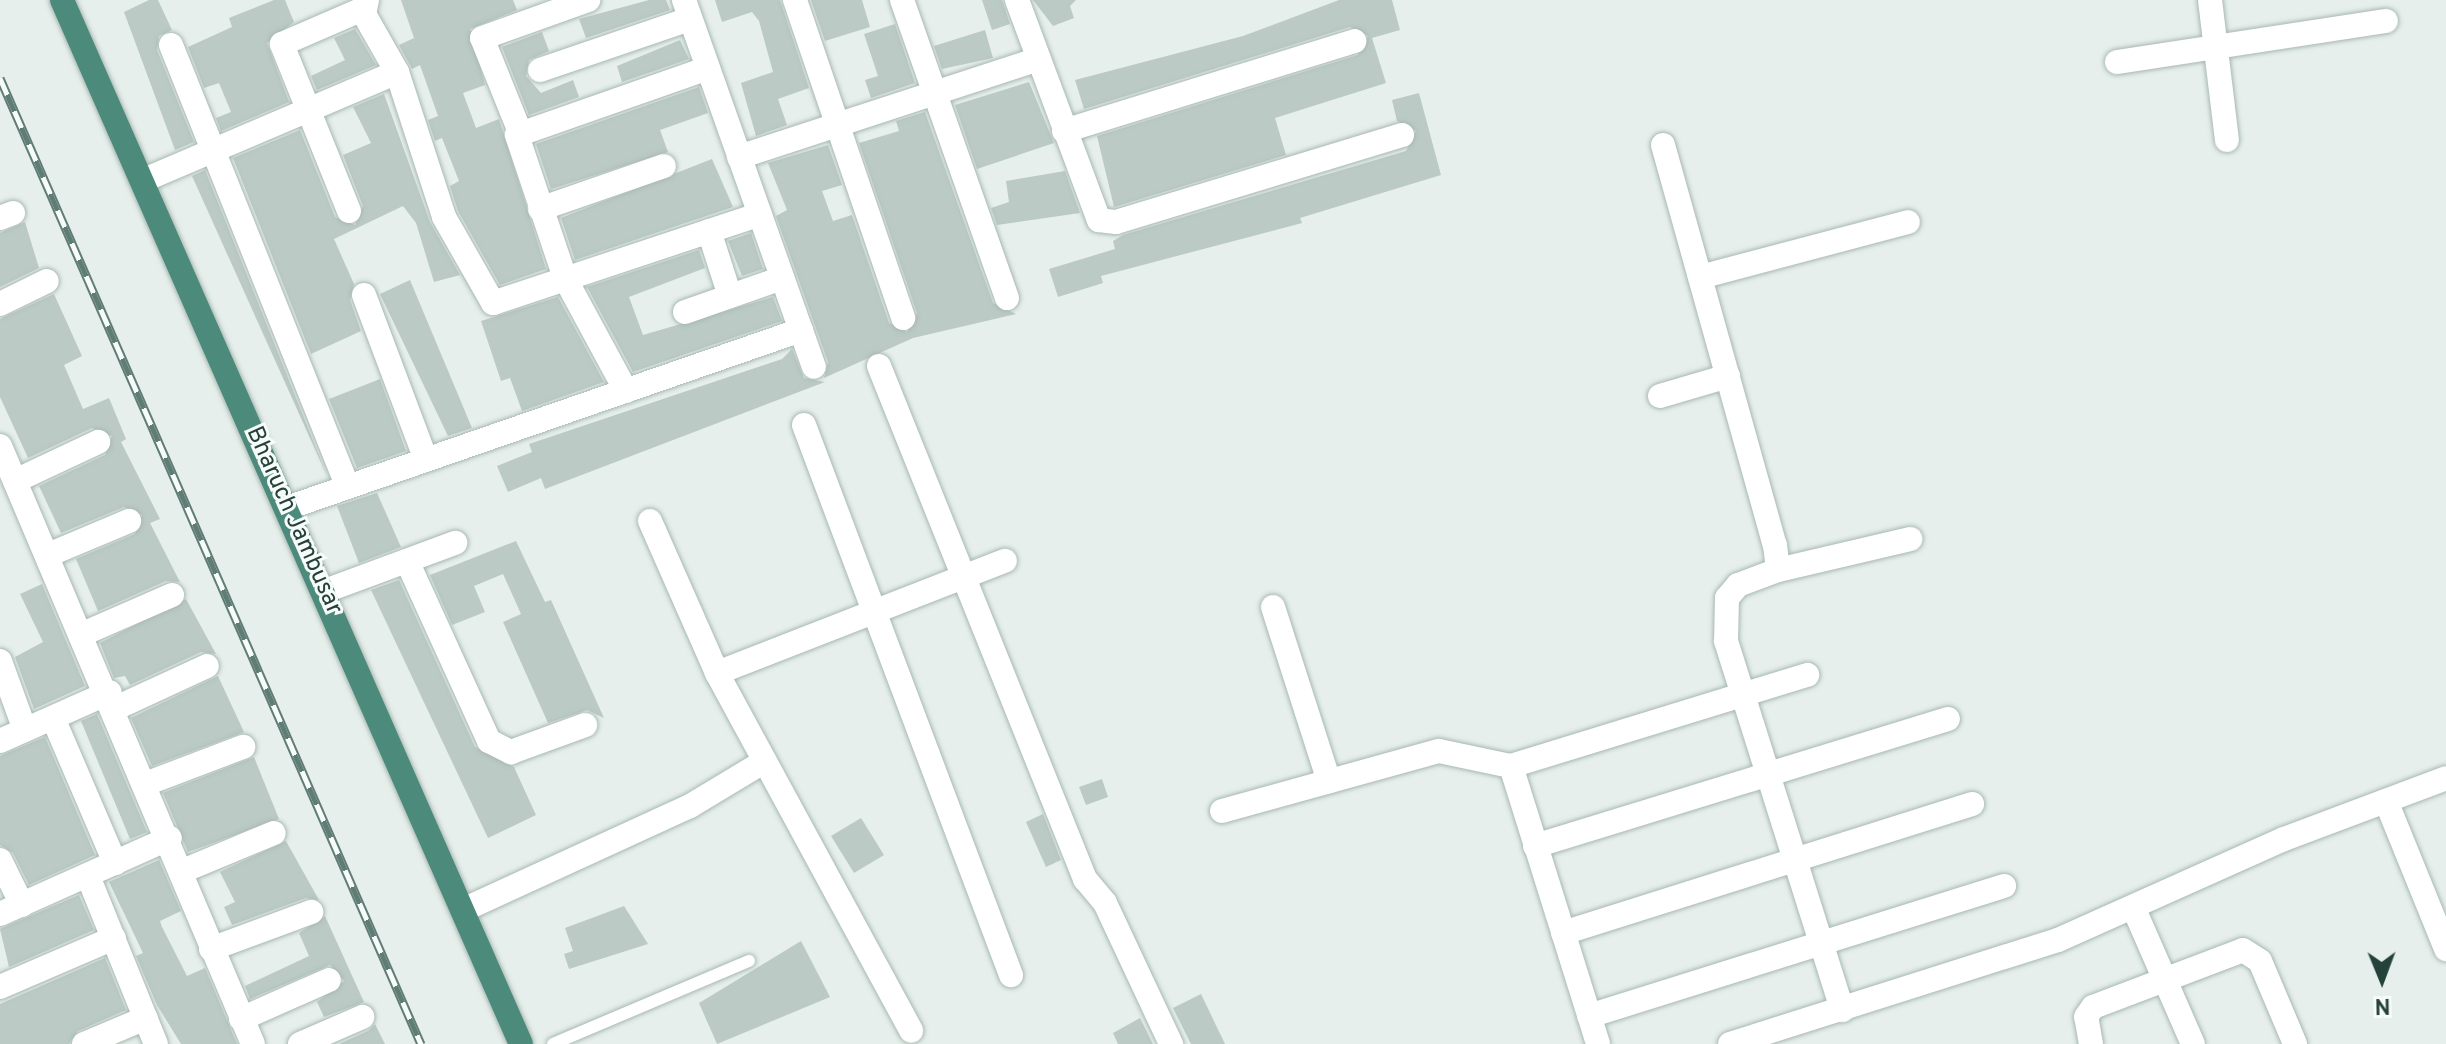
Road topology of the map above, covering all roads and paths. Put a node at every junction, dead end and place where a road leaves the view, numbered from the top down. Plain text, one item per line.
1 (62, 0) edge
2 (588, 0) edge
3 (795, 0) edge
4 (902, 0) edge
5 (1017, 0) edge
6 (2210, 0) edge
7 (365, 4) edge
8 (687, 9) edge
9 (2386, 21) dead end
10 (1354, 41) dead end
11 (171, 45) dead end
12 (2216, 47) junction
13 (1038, 59) junction
14 (2117, 62) dead end
15 (708, 68) junction
16 (540, 70) dead end
17 (397, 72) junction
18 (932, 92) junction
19 (306, 112) junction
20 (837, 124) junction
21 (1064, 131) junction
22 (520, 132) junction
23 (1402, 135) dead end
24 (2227, 140) dead end
25 (1663, 145) dead end
26 (214, 152) junction
27 (739, 157) junction
28 (664, 166) dead end
29 (144, 180) junction
30 (540, 209) junction
31 (349, 211) dead end
32 (760, 214) junction
33 (1908, 222) dead end
34 (709, 231) junction
35 (1700, 277) junction
36 (565, 278) junction
37 (782, 278) junction
38 (47, 281) dead end
39 (364, 295) dead end
40 (730, 296) junction
41 (1007, 298) dead end
42 (0, 304) edge
43 (685, 312) dead end
44 (903, 318) dead end
45 (801, 330) junction
46 (879, 366) dead end
47 (814, 367) dead end
48 (1728, 376) junction
49 (626, 391) junction
50 (1660, 396) dead end
51 (804, 425) dead end
52 (98, 442) dead end
53 (0, 446) edge
54 (426, 460) junction
55 (15, 481) junction
56 (348, 487) junction
57 (287, 508) junction
58 (129, 521) dead end
59 (650, 521) dead end
60 (1910, 539) dead end
61 (455, 543) dead end
62 (48, 555) junction
63 (407, 561) junction
64 (1005, 561) dead end
65 (1778, 570) junction
66 (964, 577) junction
67 (325, 591) junction
68 (172, 595) dead end
69 (1273, 607) dead end
70 (873, 613) junction
71 (85, 633) junction
72 (0, 661) edge
73 (207, 666) dead end
74 (717, 673) junction
75 (1807, 675) dead end
76 (1743, 694) junction
77 (113, 700) junction
78 (53, 718) junction
79 (1948, 719) dead end
80 (585, 725) dead end
81 (25, 730) junction
82 (0, 741) edge
83 (243, 747) dead end
84 (765, 761) junction
85 (1511, 766) junction
86 (1768, 776) junction
87 (2446, 778) edge
88 (1329, 781) junction
89 (148, 783) junction
90 (2386, 801) junction
91 (1972, 804) dead end
92 (1222, 811) dead end
93 (274, 833) dead end
94 (170, 838) junction
95 (1535, 846) junction
96 (0, 860) edge
97 (1795, 861) junction
98 (115, 863) junction
99 (185, 870) junction
100 (88, 876) junction
101 (2004, 886) dead end
102 (11, 909) edge
103 (2134, 909) junction
104 (463, 910) junction
105 (311, 912) dead end
106 (1563, 933) junction
107 (114, 938) junction
108 (1822, 945) junction
109 (211, 949) junction
110 (2446, 949) edge
111 (749, 961) dead end
112 (1011, 975) dead end
113 (2166, 979) junction
114 (329, 980) dead end
115 (0, 987) edge
116 (1842, 1010) junction
117 (1589, 1016) junction
118 (362, 1017) dead end
119 (146, 1018) junction
120 (241, 1019) junction
121 (911, 1031) dead end
122 (84, 1044) edge
123 (156, 1044) edge
124 (253, 1044) edge
125 (300, 1044) edge
126 (521, 1044) edge
127 (553, 1044) edge
128 (1171, 1044) edge
129 (1598, 1044) edge
130 (1730, 1044) edge
131 (2091, 1044) edge
132 (2193, 1044) edge
133 (2295, 1044) edge

1 - 29 highway, Bharuch Jambusar
2 - 22 street
3 - 20 street
4 - 18 street
5 - 13 street
6 - 12 street
7 - 17 street
7 - 19 street
8 - 15 street
8 - 16 street
9 - 12 street
10 - 21 street
11 - 26 street
12 - 14 street
12 - 24 street
13 - 18 street
13 - 21 street
15 - 22 street
15 - 27 street
17 - 19 street
17 - 36 street
18 - 20 street
18 - 41 street
19 - 26 street
19 - 31 street
20 - 27 street
20 - 44 street
21 - 23 street
22 - 30 street
25 - 35 street
26 - 29 street
26 - 56 street
27 - 32 street
28 - 30 street
29 - 57 highway, Bharuch Jambusar
30 - 36 street
32 - 34 street
32 - 37 street
33 - 35 street
34 - 36 street
34 - 40 street
35 - 48 street
36 - 49 street
37 - 40 street
37 - 45 street
38 - 42 street
39 - 54 street
40 - 43 street
45 - 47 street
45 - 49 street
46 - 66 street
48 - 50 street
48 - 65 street
49 - 54 street
51 - 70 street
52 - 55 street
53 - 55 street
54 - 56 street
55 - 62 street
56 - 57 street
57 - 67 highway, Bharuch Jambusar
58 - 62 street
59 - 74 street
60 - 65 street
61 - 63 street
62 - 71 street
63 - 67 street
63 - 80 street
64 - 66 street
65 - 76 street
66 - 70 street
66 - 128 street
67 - 104 highway, Bharuch Jambusar
68 - 71 street
69 - 88 street
70 - 74 street
70 - 112 street
71 - 77 street
72 - 81 street
73 - 77 street
74 - 84 street
75 - 76 street
76 - 85 street
76 - 86 street
77 - 78 street
77 - 89 street
78 - 81 street
78 - 98 street
79 - 86 street
81 - 82 street
83 - 89 street
84 - 104 street
84 - 121 street
85 - 88 street
85 - 95 street
86 - 95 street
86 - 97 street
87 - 90 street
88 - 92 street
89 - 94 street
90 - 103 street
90 - 110 street
91 - 97 street
93 - 99 street
94 - 98 street
94 - 99 street
95 - 106 street
96 - 102 street
97 - 106 street
97 - 108 street
98 - 100 street
99 - 109 street
100 - 102 street
100 - 107 street
101 - 108 street
103 - 113 street
103 - 116 street
104 - 126 highway, Bharuch Jambusar
105 - 109 street
106 - 117 street
107 - 115 street
107 - 119 street
108 - 116 street
108 - 117 street
109 - 120 street
111 - 127 lane
113 - 131 street
113 - 132 street
113 - 133 street
114 - 120 street
116 - 130 street
117 - 129 street
118 - 125 street
119 - 122 street
119 - 123 street
120 - 124 street

